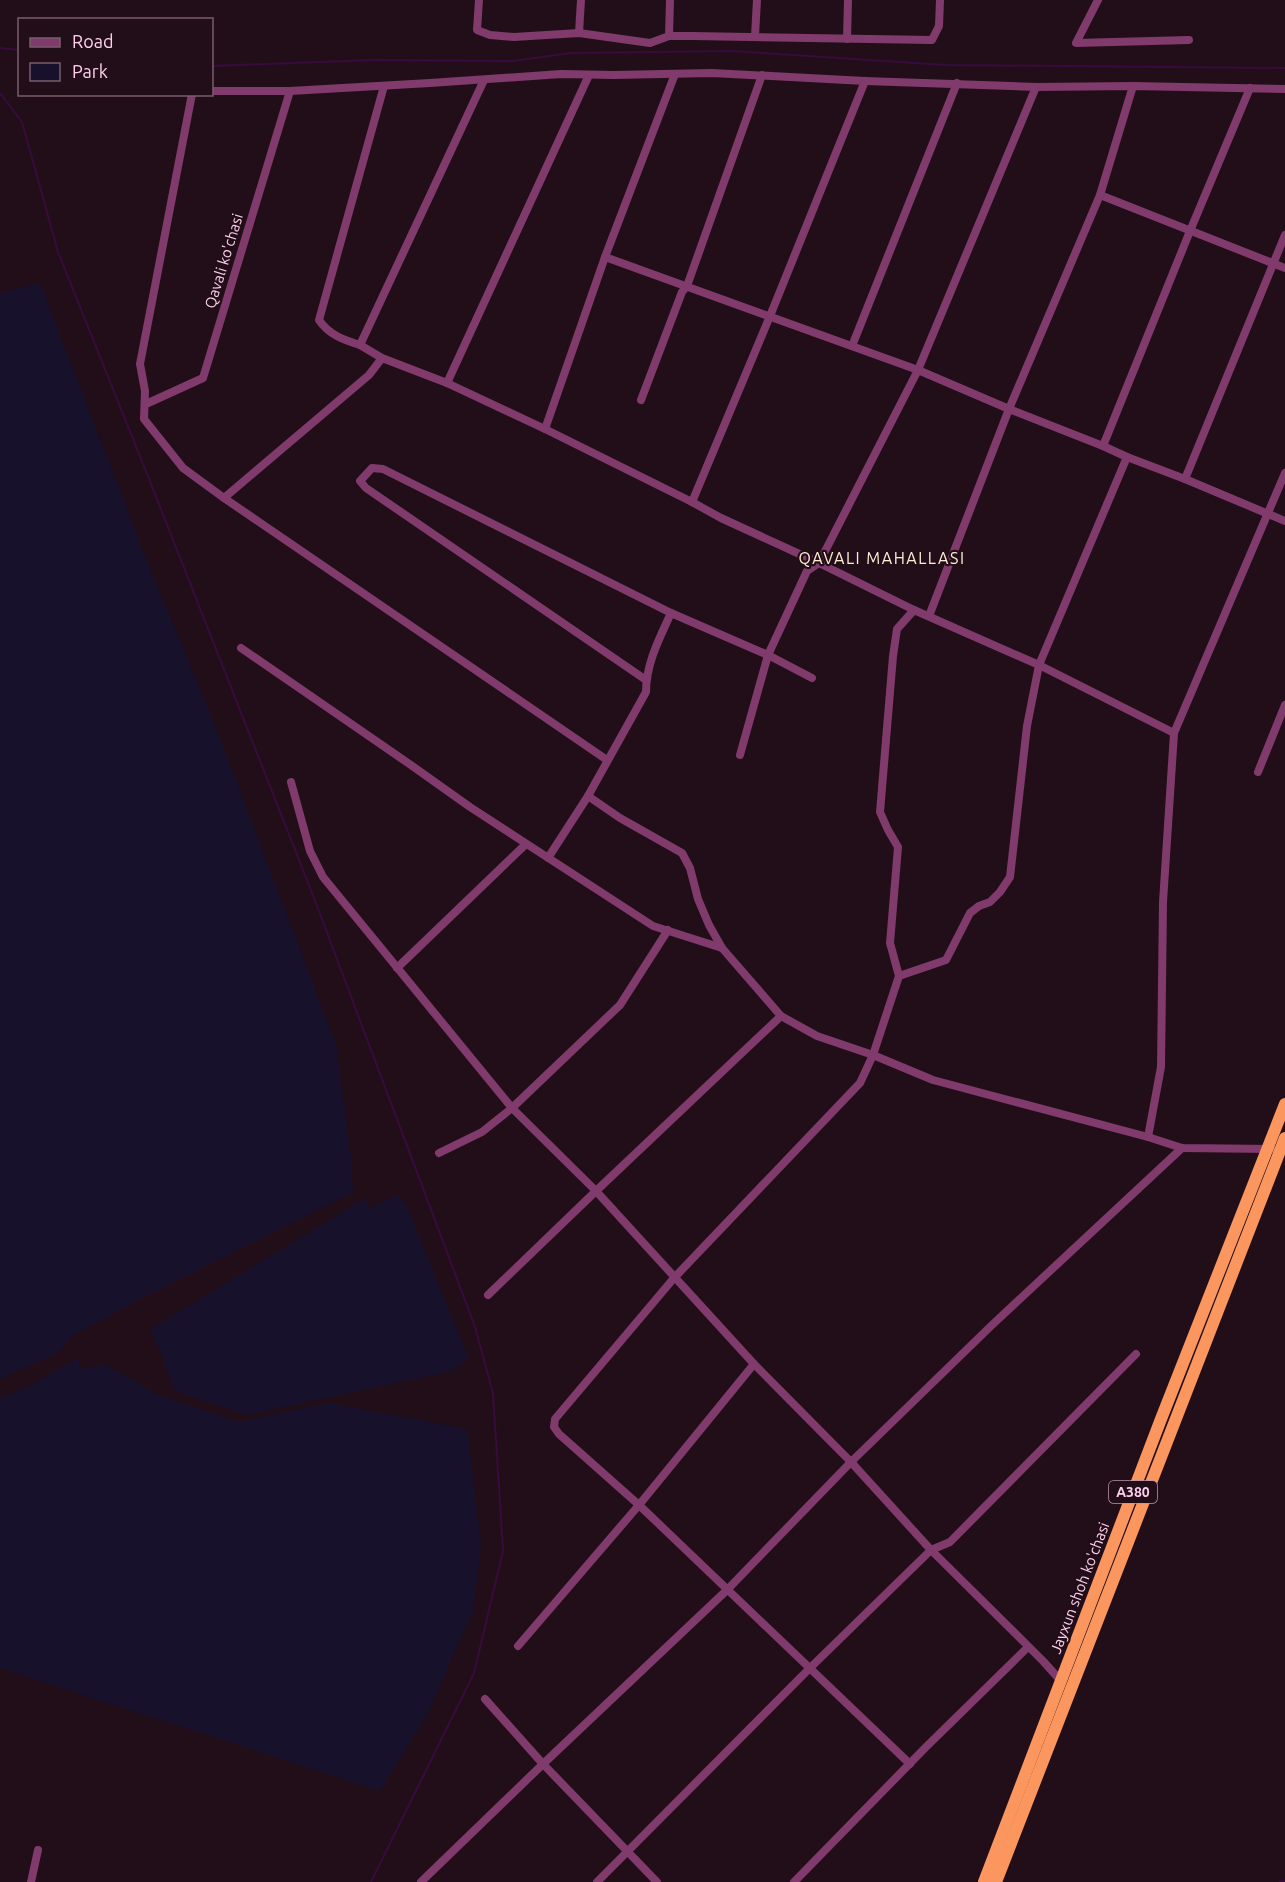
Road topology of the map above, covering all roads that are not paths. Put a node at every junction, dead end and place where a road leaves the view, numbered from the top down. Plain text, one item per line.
1 (478, 0) edge
2 (581, 0) edge
3 (670, 0) edge
4 (757, 0) edge
5 (848, 0) edge
6 (940, 0) edge
7 (1098, 0) edge
8 (579, 33) junction
9 (669, 36) junction
10 (755, 36) junction
11 (847, 39) junction
12 (1189, 40) dead end
13 (675, 74) junction
14 (590, 75) junction
15 (762, 75) junction
16 (484, 80) junction
17 (865, 81) junction
18 (957, 83) junction
19 (384, 86) junction
20 (1134, 86) junction
21 (1036, 87) junction
22 (1250, 88) junction
23 (1285, 89) edge
24 (213, 91) edge
25 (290, 91) junction
26 (192, 96) edge
27 (1100, 195) junction
28 (1190, 231) junction
29 (1285, 235) edge
30 (605, 256) junction
31 (1273, 264) junction
32 (1285, 268) edge
33 (687, 286) junction
34 (770, 316) junction
35 (360, 345) junction
36 (852, 346) junction
37 (382, 358) junction
38 (918, 370) junction
39 (447, 383) junction
40 (641, 400) dead end
41 (146, 404) junction
42 (1009, 409) junction
43 (545, 429) junction
44 (1103, 446) junction
45 (1127, 457) junction
46 (1285, 473) edge
47 (1185, 479) junction
48 (224, 498) junction
49 (692, 502) junction
50 (1268, 514) junction
51 (1285, 521) edge
52 (819, 563) junction
53 (914, 610) junction
54 (671, 614) junction
55 (929, 616) junction
56 (241, 648) dead end
57 (768, 655) junction
58 (1039, 665) junction
59 (812, 678) dead end
60 (646, 680) junction
61 (1285, 705) edge
62 (1174, 733) junction
63 (740, 755) dead end
64 (607, 760) junction
65 (1258, 772) dead end
66 (291, 782) dead end
67 (588, 796) junction
68 (526, 844) junction
69 (548, 858) junction
70 (668, 930) junction
71 (722, 948) junction
72 (397, 968) junction
73 (899, 976) junction
74 (781, 1016) junction
75 (873, 1055) junction
76 (1285, 1104) edge
77 (512, 1108) junction
78 (1148, 1137) junction
79 (1284, 1145) edge
80 (1182, 1148) junction
81 (1268, 1149) junction
82 (439, 1154) dead end
83 (596, 1191) junction
84 (674, 1278) junction
85 (489, 1295) dead end
86 (1136, 1354) dead end
87 (754, 1364) junction
88 (851, 1462) junction
89 (639, 1505) junction
90 (931, 1550) junction
91 (727, 1590) junction
92 (518, 1646) dead end
93 (1028, 1647) junction
94 (810, 1668) junction
95 (1061, 1681) junction
96 (485, 1699) dead end
97 (543, 1764) junction
98 (910, 1764) junction
99 (38, 1850) dead end
100 (627, 1852) junction
101 (31, 1882) edge
102 (421, 1882) edge
103 (597, 1882) edge
104 (657, 1882) edge
105 (794, 1882) edge
106 (984, 1882) edge
107 (996, 1882) edge

1 - 8 street
2 - 8 street
3 - 9 street
4 - 10 street
5 - 11 street
6 - 11 street
7 - 12 street
8 - 9 street
9 - 10 street
10 - 11 street
13 - 14 street
13 - 15 street
13 - 30 street
14 - 16 street
14 - 39 street
15 - 17 street
15 - 33 street
16 - 19 street
16 - 35 street
17 - 18 street
17 - 34 street
18 - 21 street
18 - 36 street
19 - 25 street
19 - 35 street
20 - 21 street
20 - 22 street
20 - 27 street
21 - 38 street
22 - 23 street
22 - 28 street
24 - 25 street
25 - 41 street, Qavali ko'chasi
26 - 41 street
27 - 28 street
27 - 42 street
28 - 31 street
28 - 44 street
29 - 31 street
30 - 33 street
30 - 43 street
31 - 32 street
31 - 47 street
33 - 34 street
33 - 40 street
34 - 36 street
34 - 49 street
35 - 37 street
36 - 38 street
37 - 39 street
37 - 48 street
38 - 42 street
38 - 52 street
39 - 43 street
41 - 48 street
42 - 44 street
42 - 55 street
43 - 49 street
44 - 45 street
45 - 47 street
45 - 58 street
46 - 50 street
47 - 50 street
48 - 64 street
49 - 52 street
50 - 51 street
50 - 62 street
52 - 53 street
52 - 57 street
53 - 55 street
53 - 73 street
54 - 57 street
54 - 60 street
54 - 60 street
55 - 58 street
56 - 68 street
57 - 59 street
57 - 63 street
58 - 62 street
58 - 73 street
60 - 64 street
61 - 65 street
62 - 78 street
64 - 67 street
66 - 72 street
67 - 69 street
67 - 71 street
68 - 69 street
68 - 72 street
69 - 70 street
70 - 71 street
70 - 77 street
71 - 74 street
72 - 77 street
73 - 75 street
74 - 75 street
74 - 83 street
75 - 78 street
75 - 84 street
76 - 81 highway, Jayxun shoh ko'chasi / A380
77 - 82 street
77 - 83 street
78 - 80 street
79 - 81 street
79 - 107 highway, Jayxun shoh ko'chasi / A380
80 - 81 street
80 - 88 street
81 - 95 highway, Jayxun shoh ko'chasi / A380
83 - 84 street
83 - 85 street
84 - 87 street
84 - 89 street
86 - 90 street
87 - 88 street
87 - 89 street
88 - 90 street
88 - 91 street
89 - 91 street
89 - 92 street
90 - 93 street
90 - 94 street
91 - 94 street
91 - 97 street
93 - 95 street
93 - 98 street
94 - 98 street
94 - 100 street
95 - 106 highway, Jayxun shoh ko'chasi / A380
96 - 97 street
97 - 100 street
97 - 102 street
98 - 105 street
99 - 101 street
100 - 103 street
100 - 104 street

